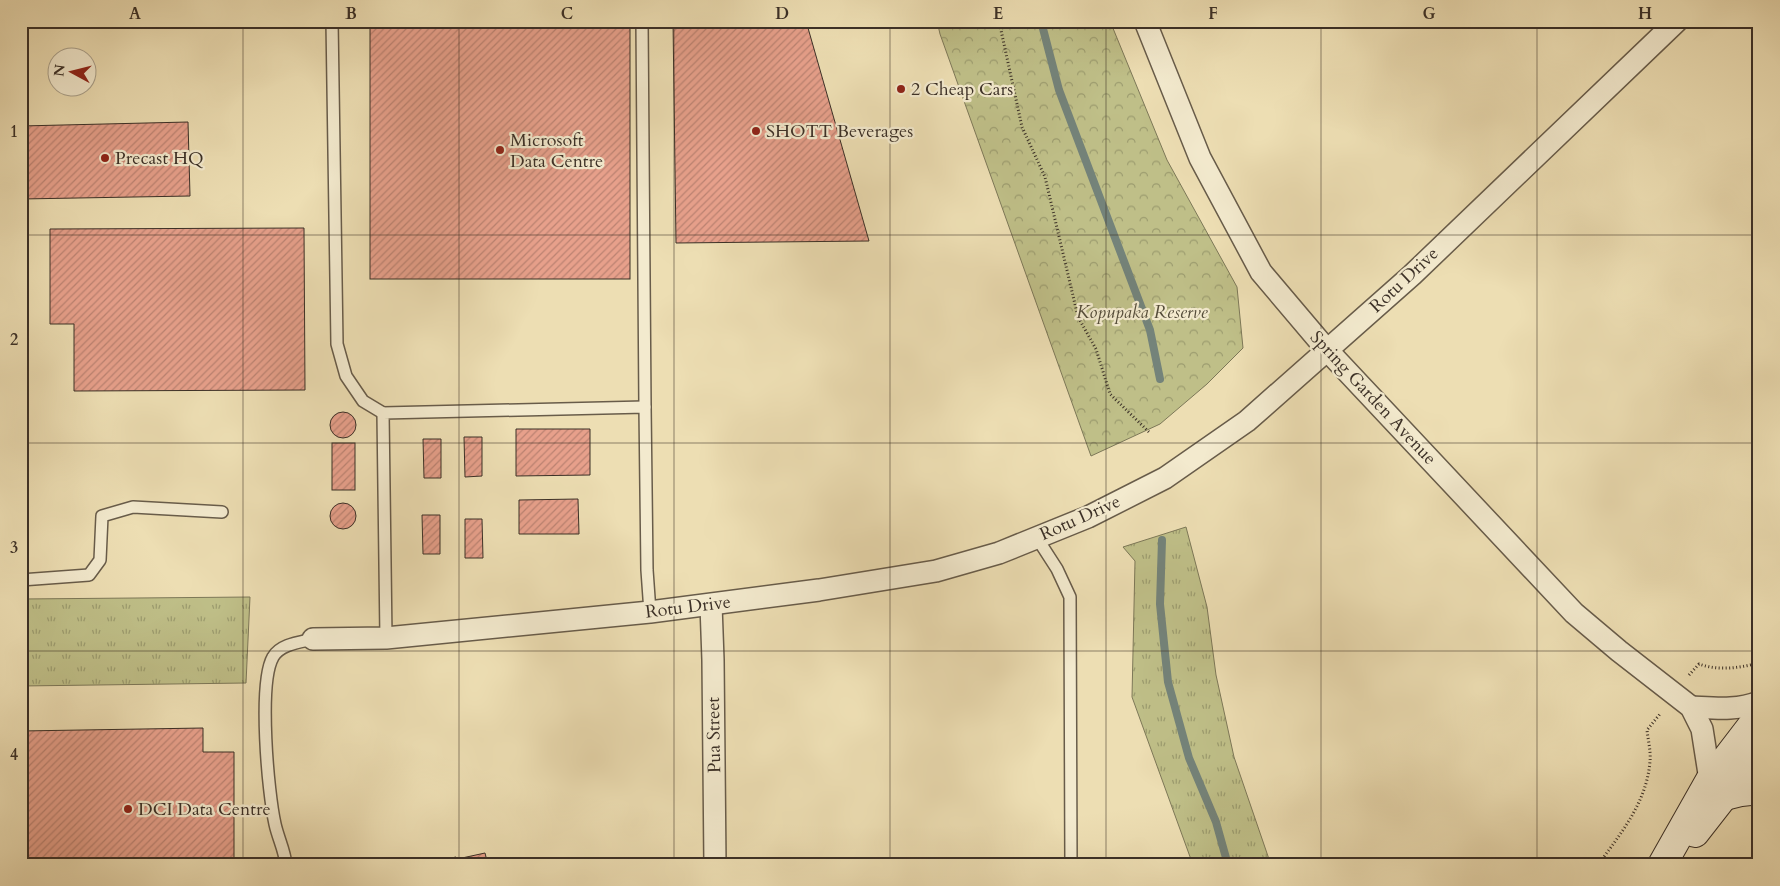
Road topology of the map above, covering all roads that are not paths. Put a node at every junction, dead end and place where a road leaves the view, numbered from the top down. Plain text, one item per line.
1 (332, 21) edge
2 (642, 21) edge
3 (1145, 21) edge
4 (1677, 21) edge
5 (1327, 350) junction
6 (645, 407) junction
7 (383, 413) junction
8 (222, 512) dead end
9 (1037, 538) junction
10 (21, 580) edge
11 (711, 605) junction
12 (650, 612) junction
13 (386, 638) junction
14 (314, 639) joint
15 (1759, 702) edge
16 (1691, 707) junction
17 (1759, 716) edge
18 (1759, 752) edge
19 (1718, 788) junction
20 (1759, 790) edge
21 (286, 865) edge
22 (716, 865) edge
23 (1071, 865) edge
24 (1662, 865) edge
25 (1670, 865) edge

1 - 7 lane
2 - 6 lane
3 - 5 street, Spring Garden Avenue
4 - 5 street, Rotu Drive
5 - 9 street, Rotu Drive
5 - 16 street, Spring Garden Avenue
6 - 7 lane
6 - 12 lane
7 - 13 lane
8 - 10 lane
9 - 11 street, Rotu Drive
9 - 23 lane
11 - 12 street, Rotu Drive
11 - 22 street, Pua Street
12 - 13 street, Rotu Drive
13 - 14 street, Rotu Drive
14 - 21 lane
15 - 16 street
16 - 19 street, Spring Garden Avenue
17 - 19 main road
18 - 19 main road
19 - 20 main road
19 - 24 main road
19 - 25 main road

